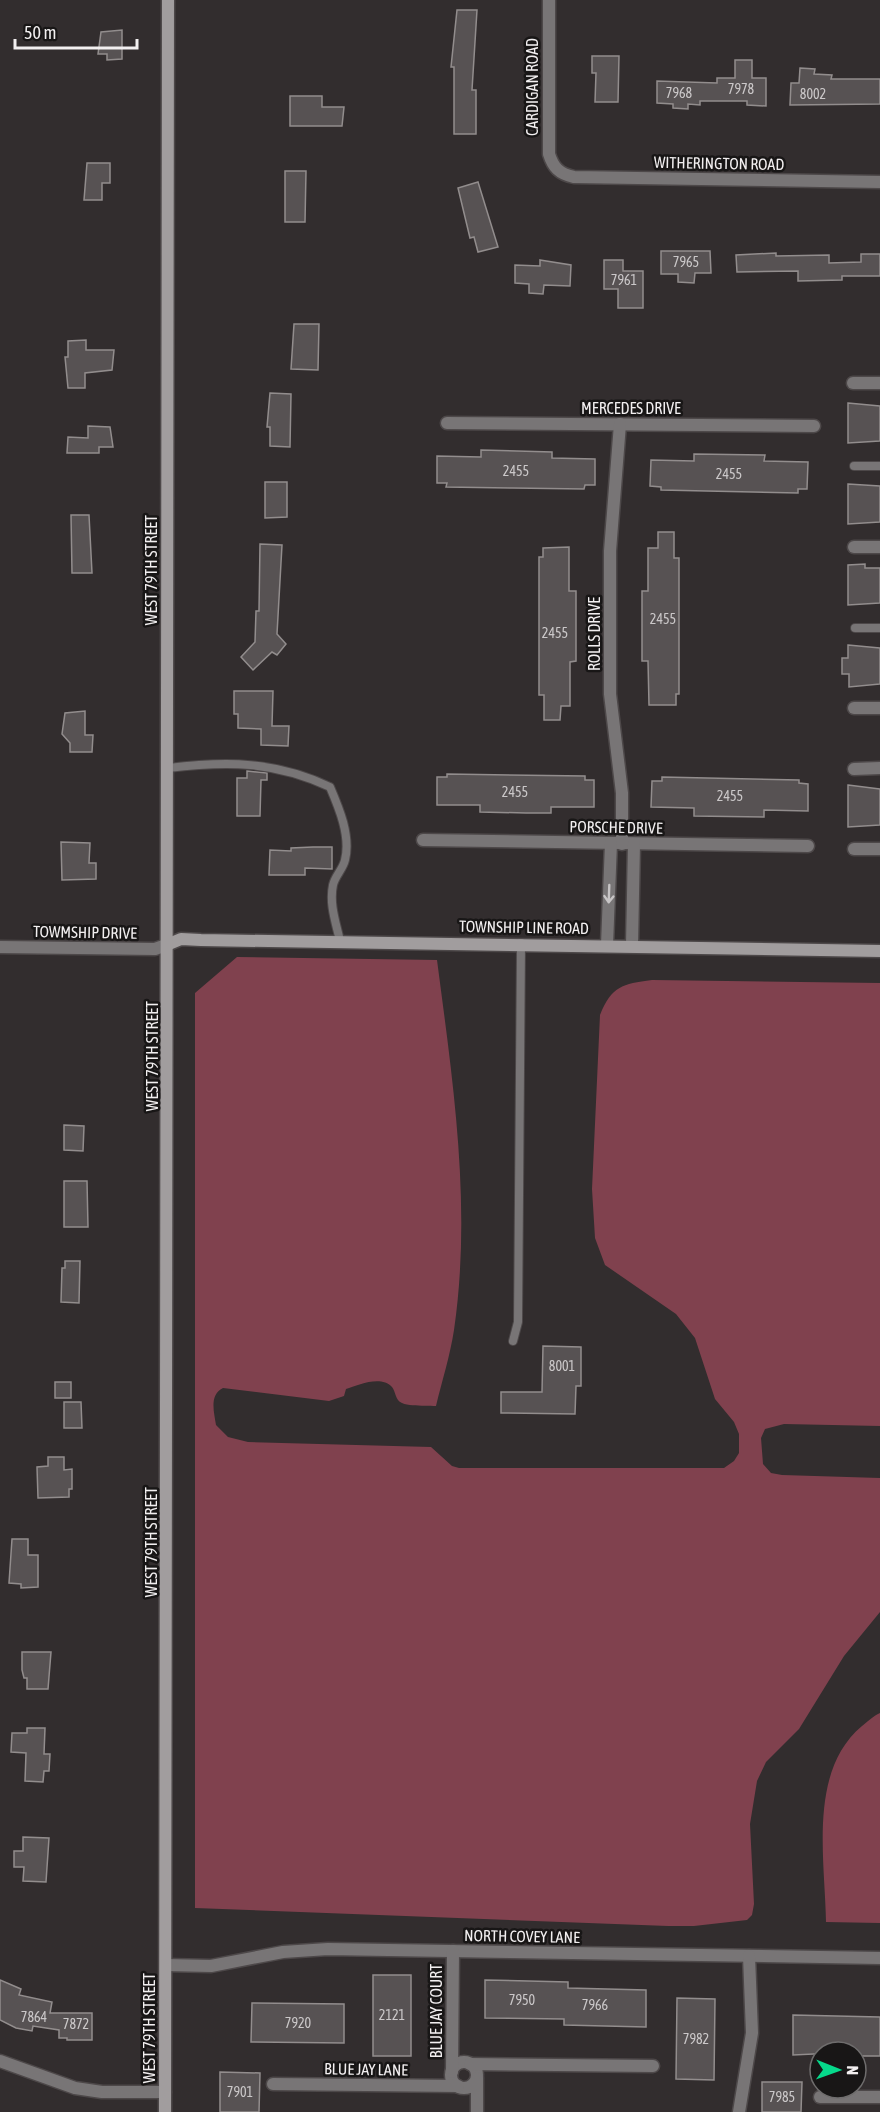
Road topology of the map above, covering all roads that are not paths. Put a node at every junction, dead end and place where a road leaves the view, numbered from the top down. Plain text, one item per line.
1 (168, 0) edge
2 (549, 0) edge
3 (558, 171) joint
4 (880, 182) edge
5 (853, 383) dead end
6 (880, 384) edge
7 (447, 423) dead end
8 (620, 424) junction
9 (814, 426) dead end
10 (854, 466) dead end
11 (880, 466) edge
12 (854, 547) dead end
13 (880, 547) edge
14 (855, 628) dead end
15 (880, 628) edge
16 (854, 708) dead end
17 (880, 708) edge
18 (168, 768) junction
19 (880, 768) edge
20 (854, 769) dead end
21 (423, 840) dead end
22 (622, 844) junction
23 (808, 846) dead end
24 (854, 849) dead end
25 (880, 849) edge
26 (340, 941) junction
27 (522, 943) junction
28 (169, 944) junction
29 (608, 945) junction
30 (632, 945) junction
31 (0, 946) edge
32 (880, 951) edge
33 (513, 1341) dead end
34 (453, 1951) junction
35 (749, 1956) junction
36 (880, 1958) edge
37 (166, 1965) junction
38 (0, 2061) edge
39 (470, 2064) junction
40 (653, 2066) dead end
41 (452, 2072) junction
42 (477, 2077) junction
43 (273, 2084) dead end
44 (458, 2086) junction
45 (165, 2092) junction
46 (165, 2112) edge
47 (477, 2112) edge
48 (739, 2112) edge

1 - 18 main road, WEST 79TH STREET
2 - 3 street, CARDIGAN ROAD
3 - 4 street, WITHERINGTON ROAD
5 - 6 street
7 - 8 street, MERCEDES DRIVE
8 - 9 street, MERCEDES DRIVE
8 - 22 street, ROLLS DRIVE
10 - 11 lane
12 - 13 street
14 - 15 lane
16 - 17 street
18 - 26 lane
18 - 28 main road, WEST 79TH STREET
19 - 20 street
21 - 22 street, PORSCHE DRIVE
22 - 23 street, PORSCHE DRIVE
22 -> 29 street, ROLLS DRIVE
22 - 30 street, ROLLS DRIVE
24 - 25 street
26 - 27 main road, TOWNSHIP LINE ROAD
26 - 28 main road, TOWNSHIP LINE ROAD
27 - 29 main road, TOWNSHIP LINE ROAD
27 - 33 lane
28 - 31 street, TOWMSHIP DRIVE
28 - 37 main road, WEST 79TH STREET
29 - 30 main road, TOWNSHIP LINE ROAD
30 - 32 main road, TOWNSHIP LINE ROAD
34 - 35 street, NORTH COVEY LANE
34 - 37 street, NORTH COVEY LANE
34 - 41 street, BLUE JAY COURT
35 - 36 street, NORTH COVEY LANE
35 - 48 street
37 - 45 main road, WEST 79TH STREET
38 - 45 street
39 - 40 street
39 - 41 street
39 - 42 street
41 - 44 street
42 - 44 street, BLUE JAY LANE
42 - 47 street
43 - 44 street, BLUE JAY LANE
45 - 46 main road, WEST 79TH STREET

